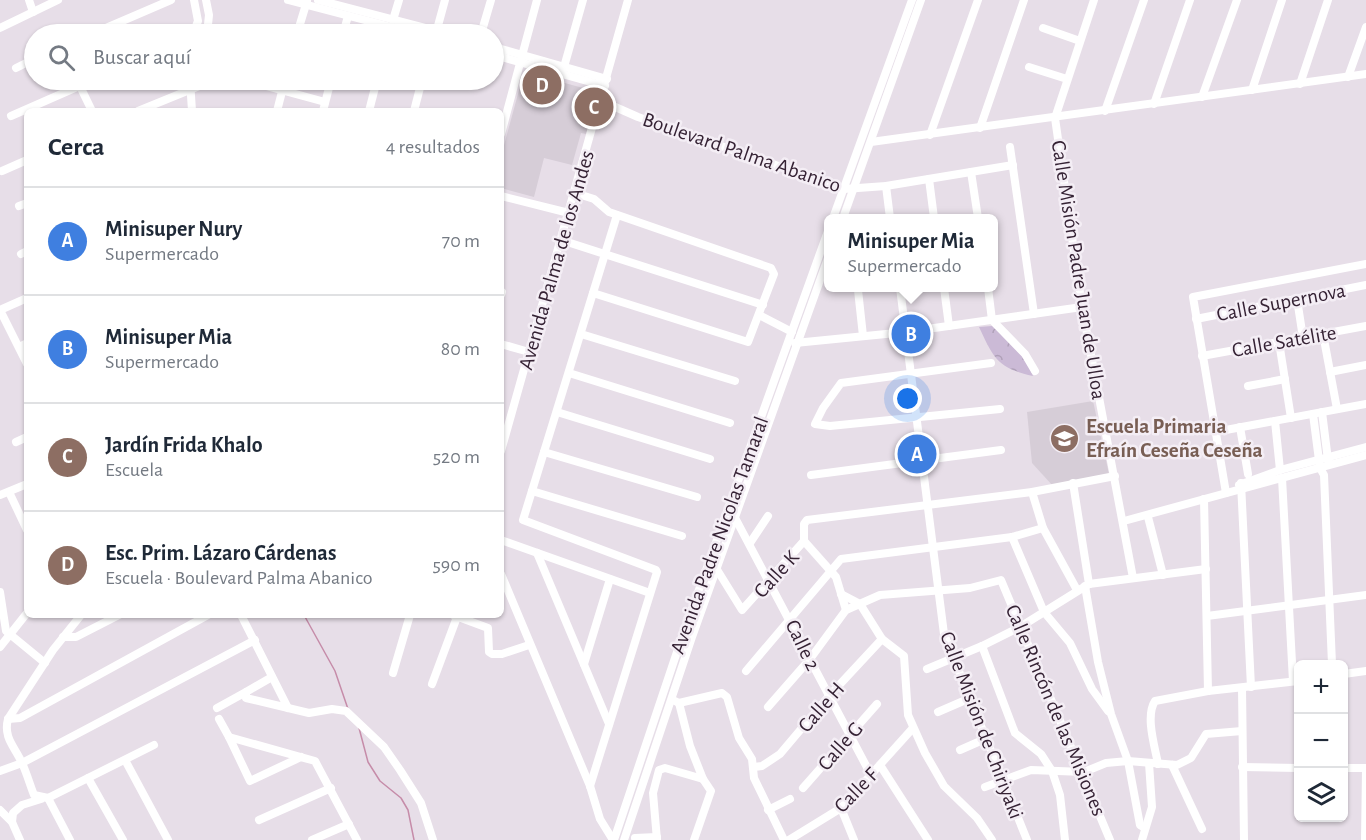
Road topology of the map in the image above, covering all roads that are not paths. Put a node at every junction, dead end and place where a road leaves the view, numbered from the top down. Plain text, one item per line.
1 (30, 0) edge
2 (58, 0) edge
3 (171, 0) edge
4 (194, 0) edge
5 (206, 0) edge
6 (288, 0) edge
7 (318, 0) edge
8 (354, 0) edge
9 (399, 0) edge
10 (445, 0) edge
11 (491, 0) edge
12 (537, 0) edge
13 (583, 0) edge
14 (628, 0) edge
15 (912, 0) edge
16 (921, 0) edge
17 (978, 0) edge
18 (1024, 0) edge
19 (1144, 0) edge
20 (1190, 0) edge
21 (1237, 0) edge
22 (1282, 0) edge
23 (1328, 0) edge
24 (1091, 1) edge
25 (306, 2) edge
26 (33, 12) junction
27 (350, 12) junction
28 (115, 24) edge
29 (197, 24) edge
30 (208, 24) edge
31 (300, 24) edge
32 (346, 24) edge
33 (383, 24) edge
34 (392, 24) edge
35 (438, 24) edge
36 (484, 24) edge
37 (1366, 27) edge
38 (0, 28) edge
39 (1043, 28) dead end
40 (1080, 41) junction
41 (504, 51) edge
42 (504, 56) edge
43 (521, 59) junction
44 (24, 64) edge
45 (564, 67) junction
46 (1029, 67) dead end
47 (16, 68) dead end
48 (1366, 74) edge
49 (1348, 77) junction
50 (1067, 80) junction
51 (1300, 84) junction
52 (605, 86) junction
53 (62, 90) edge
54 (82, 90) edge
55 (182, 90) edge
56 (193, 90) edge
57 (279, 90) edge
58 (328, 90) edge
59 (374, 90) edge
60 (419, 90) edge
61 (1252, 90) junction
62 (282, 91) junction
63 (1202, 97) junction
64 (416, 101) junction
65 (1154, 104) junction
66 (324, 107) edge
67 (27, 108) edge
68 (91, 108) edge
69 (144, 108) edge
70 (192, 108) edge
71 (278, 108) edge
72 (370, 108) edge
73 (415, 108) edge
74 (418, 108) edge
75 (24, 109) edge
76 (1105, 111) junction
77 (11, 116) dead end
78 (1055, 118) junction
79 (504, 123) edge
80 (980, 128) junction
81 (930, 135) junction
82 (871, 142) junction
83 (1010, 147) dead end
84 (24, 161) edge
85 (1013, 165) junction
86 (2, 171) dead end
87 (971, 172) junction
88 (929, 179) junction
89 (886, 186) junction
90 (844, 189) junction
91 (853, 190) junction
92 (575, 193) junction
93 (504, 197) edge
94 (569, 213) junction
95 (835, 214) edge
96 (845, 214) edge
97 (889, 214) edge
98 (933, 214) edge
99 (977, 214) edge
100 (617, 215) junction
101 (561, 240) junction
102 (824, 242) edge
103 (605, 255) junction
104 (1366, 264) edge
105 (824, 269) edge
106 (1366, 285) edge
107 (858, 292) edge
108 (901, 292) edge
109 (945, 292) edge
110 (988, 292) edge
111 (593, 293) junction
112 (24, 299) edge
113 (1296, 299) junction
114 (763, 305) junction
115 (1082, 307) junction
116 (1034, 314) junction
117 (759, 315) junction
118 (1196, 319) junction
119 (992, 320) junction
120 (949, 326) junction
121 (1366, 326) edge
122 (792, 332) junction
123 (906, 332) junction
124 (581, 334) junction
125 (1323, 334) junction
126 (863, 336) junction
127 (1303, 338) junction
128 (789, 341) junction
129 (1279, 342) junction
130 (24, 344) edge
131 (798, 344) junction
132 (504, 345) edge
133 (19, 347) junction
134 (529, 352) junction
135 (1202, 356) junction
136 (24, 358) edge
137 (991, 363) dead end
138 (1366, 365) edge
139 (1035, 371) dead end
140 (569, 372) junction
141 (1330, 372) junction
142 (911, 375) junction
143 (1284, 379) junction
144 (735, 381) dead end
145 (1248, 386) dead end
146 (1366, 404) edge
147 (1000, 409) dead end
148 (1337, 409) junction
149 (556, 412) junction
150 (1317, 413) junction
151 (917, 418) junction
152 (1291, 418) junction
153 (1275, 421) junction
154 (730, 423) dead end
155 (1240, 427) junction
156 (1215, 432) junction
157 (24, 438) edge
158 (504, 440) edge
159 (16, 442) dead end
160 (1366, 447) edge
161 (1001, 450) dead end
162 (544, 452) junction
163 (1366, 455) edge
164 (710, 459) dead end
165 (922, 461) junction
166 (1324, 465) junction
167 (1248, 474) dead end
168 (1281, 474) junction
169 (811, 475) dead end
170 (1115, 476) junction
171 (1073, 483) junction
172 (24, 485) edge
173 (1236, 489) junction
174 (532, 491) junction
175 (9, 492) junction
176 (1032, 492) junction
177 (0, 495) edge
178 (697, 496) dead end
179 (1204, 499) junction
180 (928, 505) junction
181 (728, 506) junction
182 (735, 516) junction
183 (768, 516) dead end
184 (1148, 516) junction
185 (1124, 521) junction
186 (24, 524) edge
187 (1043, 528) junction
188 (682, 536) dead end
189 (1012, 537) junction
190 (504, 541) edge
191 (804, 541) junction
192 (750, 543) junction
193 (933, 548) junction
194 (537, 553) junction
195 (716, 568) junction
196 (830, 570) junction
197 (1206, 570) junction
198 (1163, 575) junction
199 (1133, 578) junction
200 (610, 579) junction
201 (504, 581) edge
202 (771, 581) junction
203 (1084, 587) junction
204 (938, 591) junction
205 (0, 592) edge
206 (650, 593) junction
207 (841, 594) junction
208 (1366, 595) edge
209 (1329, 600) junction
210 (860, 604) junction
211 (1289, 606) junction
212 (846, 610) junction
213 (1249, 611) junction
214 (1044, 612) junction
215 (1207, 616) junction
216 (24, 617) edge
217 (79, 618) edge
218 (113, 618) edge
219 (203, 618) edge
220 (243, 618) edge
221 (409, 618) edge
222 (454, 618) edge
223 (460, 618) edge
224 (791, 620) junction
225 (1020, 627) junction
226 (10, 634) junction
227 (63, 637) junction
228 (882, 639) junction
229 (255, 640) junction
230 (529, 645) junction
231 (982, 646) junction
232 (0, 647) edge
233 (810, 659) junction
234 (952, 659) junction
235 (1294, 660) edge
236 (1332, 660) edge
237 (45, 663) junction
238 (584, 664) junction
239 (927, 669) dead end
240 (746, 671) dead end
241 (1366, 671) edge
242 (393, 673) dead end
243 (1348, 673) edge
244 (272, 677) junction
245 (1294, 681) edge
246 (432, 684) dead end
247 (1246, 688) junction
248 (1208, 691) junction
249 (246, 692) junction
250 (829, 696) junction
251 (968, 699) junction
252 (675, 701) junction
253 (877, 704) dead end
254 (768, 707) dead end
255 (217, 708) dead end
256 (288, 708) junction
257 (938, 712) dead end
258 (1111, 714) junction
259 (219, 718) dead end
260 (8, 719) junction
261 (609, 724) junction
262 (913, 728) junction
263 (1242, 730) junction
264 (849, 735) junction
265 (229, 737) junction
266 (985, 739) junction
267 (154, 745) dead end
268 (960, 750) dead end
269 (301, 757) junction
270 (125, 760) junction
271 (1128, 761) junction
272 (22, 763) junction
273 (1149, 763) junction
274 (1158, 764) junction
275 (880, 765) junction
276 (1172, 765) junction
277 (754, 767) junction
278 (1242, 767) junction
279 (1294, 768) edge
280 (1348, 768) edge
281 (1366, 768) edge
282 (0, 771) edge
283 (1052, 771) junction
284 (1084, 772) junction
285 (871, 775) junction
286 (88, 778) junction
287 (703, 779) junction
288 (1001, 780) junction
289 (590, 786) junction
290 (984, 786) dead end
291 (332, 788) junction
292 (803, 788) dead end
293 (44, 798) junction
294 (790, 799) dead end
295 (841, 808) junction
296 (0, 810) edge
297 (768, 810) junction
298 (259, 820) dead end
299 (12, 822) junction
300 (349, 824) junction
301 (1145, 828) junction
302 (1202, 829) dead end
303 (635, 838) dead end
304 (657, 838) edge
305 (20, 840) edge
306 (70, 840) edge
307 (123, 840) edge
308 (168, 840) edge
309 (312, 840) edge
310 (357, 840) edge
311 (433, 840) edge
312 (614, 840) edge
313 (624, 840) edge
314 (694, 840) edge
315 (784, 840) edge
316 (789, 840) edge
317 (854, 840) edge
318 (928, 840) edge
319 (992, 840) edge
320 (1027, 840) edge
321 (1065, 840) edge
322 (1110, 840) edge
323 (1142, 840) edge
324 (1244, 840) edge
325 (1365, 840) edge

1 - 26 street
2 - 26 street
3 - 28 street
4 - 29 street
5 - 30 street
6 - 25 street
7 - 27 street
8 - 27 street
9 - 34 street
10 - 35 street
11 - 36 street
12 - 43 street
13 - 45 street
14 - 52 street, Avenida Palma de los Andes
15 - 90 street
16 - 82 street
17 - 81 street
18 - 80 street
19 - 76 street
20 - 65 street
21 - 63 street
22 - 61 street
23 - 51 street
24 - 40 street, Calle Misión Padre Juan de Ulloa
25 - 27 street
25 - 31 street
26 - 38 street
27 - 32 street
27 - 33 street
37 - 49 street
39 - 40 street
40 - 50 street, Calle Misión Padre Juan de Ulloa
41 - 43 street, Boulevard Palma Abanico
42 - 43 street, Boulevard Palma Abanico
43 - 45 street, Boulevard Palma Abanico
43 - 52 street, Boulevard Palma Abanico
43 - 79 street
44 - 47 street
45 - 52 street, Boulevard Palma Abanico
46 - 50 street
48 - 49 street
49 - 51 street
50 - 78 street, Calle Misión Padre Juan de Ulloa
51 - 61 street
52 - 90 street, Boulevard Palma Abanico
52 - 92 street, Avenida Palma de los Andes
53 - 67 street
54 - 68 street
55 - 69 street
56 - 70 street
57 - 62 street
58 - 66 street
59 - 72 street
60 - 64 street
61 - 63 street
62 - 66 street
62 - 71 street
63 - 65 street
64 - 73 street
64 - 74 street
65 - 76 street
75 - 77 street
76 - 78 street
78 - 80 street
78 - 115 street, Calle Misión Padre Juan de Ulloa
80 - 81 street
81 - 82 street
82 - 91 street
83 - 85 street
84 - 86 street
85 - 87 street, Boulevard Palma Abanico
85 - 116 street
87 - 88 street, Boulevard Palma Abanico
87 - 99 street
88 - 89 street, Boulevard Palma Abanico
88 - 98 street
89 - 91 street, Boulevard Palma Abanico
89 - 97 street
90 - 91 street, Boulevard Palma Abanico
90 - 95 street
91 - 96 street
92 - 94 street, Avenida Palma de los Andes
92 - 100 street
93 - 94 street
94 - 101 street, Avenida Palma de los Andes
100 - 103 street
100 - 114 street
101 - 103 street
101 - 134 street, Avenida Palma de los Andes
102 - 122 street, Avenida Padre Nicolas Tamaral
103 - 111 street
103 - 114 street
104 - 118 street
105 - 131 street, Avenida Padre Nicolas Tamaral
106 - 113 street, Calle Supernova
107 - 126 street
108 - 123 street, Calle Misión de Chiriyaki
109 - 120 street
110 - 119 street
111 - 117 street
111 - 124 street
112 - 133 street
113 - 118 street, Calle Supernova
113 - 127 street
114 - 117 street
115 - 116 street
115 - 170 street, Calle Misión Padre Juan de Ulloa
116 - 119 street
117 - 122 street
118 - 135 street
119 - 120 street
119 - 139 street
120 - 123 street
121 - 125 street, Calle Satélite
122 - 128 street, Avenida Padre Nicolas Tamaral
123 - 126 street
123 - 142 street, Calle Misión de Chiriyaki
124 - 140 street
124 - 144 street
125 - 127 street, Calle Satélite
125 - 141 street
126 - 131 street
127 - 129 street, Calle Satélite
128 - 131 street
128 - 181 street, Avenida Padre Nicolas Tamaral
129 - 135 street, Calle Satélite
129 - 143 street
130 - 133 street
131 - 182 street, Avenida Padre Nicolas Tamaral
132 - 134 street
133 - 136 street
134 - 158 street, Avenida Palma de los Andes
135 - 156 street
137 - 142 street
138 - 141 street
140 - 149 street
140 - 154 street
141 - 148 street
142 - 151 street, Calle Misión de Chiriyaki
142 - 151 street
143 - 145 street
143 - 152 street
146 - 148 street
147 - 151 street
148 - 150 street
149 - 162 street
149 - 164 street
150 - 152 street
150 - 166 street
151 - 165 street, Calle Misión de Chiriyaki
152 - 153 street
153 - 155 street
153 - 168 street
155 - 156 street
155 - 167 street
156 - 173 street
157 - 159 street
160 - 166 street
161 - 165 street
162 - 174 street
162 - 178 street
163 - 166 street
165 - 169 street
165 - 180 street, Calle Misión de Chiriyaki
166 - 168 street
166 - 209 street
168 - 173 street
168 - 211 street
170 - 171 street
170 - 185 street, Calle Misión Padre Juan de Ulloa
171 - 176 street
171 - 203 street
172 - 175 street
173 - 179 street
173 - 213 street
174 - 188 street
174 - 206 street
175 - 177 street
175 - 186 street
176 - 180 street
176 - 187 street
179 - 184 street
179 - 197 street
180 - 191 street, Calle K
180 - 193 street, Calle Misión de Chiriyaki
181 - 182 street, Calle 2
181 - 312 street, Avenida Padre Nicolas Tamaral
182 - 192 street, Calle 2
182 - 195 street, Avenida Padre Nicolas Tamaral
183 - 192 street
184 - 185 street
184 - 198 street
185 - 199 street, Calle Misión Padre Juan de Ulloa
187 - 189 street
187 - 203 street
189 - 193 street
189 - 214 street
190 - 194 street
191 - 196 street
191 - 202 street, Calle K
192 - 202 street, Calle 2
193 - 196 street
193 - 204 street, Calle Misión de Chiriyaki
194 - 200 street
194 - 238 street
195 - 202 street, Calle K
195 - 252 street, Avenida Padre Nicolas Tamaral
196 - 207 street
196 - 224 street
197 - 198 street
197 - 215 street
198 - 199 street
199 - 203 street
200 - 206 street
200 - 238 street
201 - 230 street
202 - 224 street, Calle 2
203 - 214 street
203 - 258 street
204 - 210 street
204 - 225 street, Calle Rincón de las Misiones
204 - 234 street, Calle Misión de Chiriyaki
205 - 226 street
206 - 261 street
207 - 210 street
207 - 212 street
208 - 209 street
209 - 211 street
209 - 236 street
210 - 212 street
210 - 228 street
211 - 213 street
211 - 235 street
212 - 233 street
213 - 215 street
213 - 247 street
214 - 225 street
214 - 258 street
215 - 248 street
216 - 226 street
217 - 227 street
218 - 227 street
219 - 260 street
220 - 229 street
221 - 242 street
222 - 246 street
223 - 230 street
224 - 233 street, Calle 2
224 - 240 street
225 - 231 street
225 - 284 street, Calle Rincón de las Misiones
226 - 232 street
226 - 237 street
227 - 237 street
228 - 250 street, Calle H
228 - 262 street
229 - 244 street
229 - 272 street
230 - 289 street
231 - 234 street
231 - 283 street
233 - 250 street, Calle 2
233 - 254 street
234 - 239 street
234 - 251 street, Calle Misión de Chiriyaki
237 - 260 street
238 - 261 street
241 - 243 street
244 - 249 street
244 - 256 street
245 - 247 street
247 - 248 street
247 - 263 street
248 - 274 street
249 - 255 street
249 - 256 street
250 - 264 street, Calle 2
250 - 277 street, Calle H
251 - 257 street
251 - 266 street, Calle Misión de Chiriyaki
252 - 277 street
252 - 287 street
252 - 313 street, Avenida Padre Nicolas Tamaral
253 - 264 street, Calle G
256 - 311 street
258 - 271 street
259 - 265 street
260 - 272 street
261 - 289 street
262 - 275 street, Calle F
262 - 319 street
263 - 276 street
263 - 278 street
264 - 285 street, Calle 2
264 - 292 street, Calle G
265 - 269 street
265 - 269 street
266 - 268 street
266 - 288 street, Calle Misión de Chiriyaki
267 - 270 street
269 - 291 street
270 - 286 street
270 - 308 street
271 - 273 street
271 - 284 street
271 - 301 street
272 - 282 street
272 - 293 street
273 - 274 street
273 - 301 street
274 - 276 street
275 - 285 street, Calle F
275 - 318 street
276 - 302 street
277 - 297 street
278 - 279 street
278 - 324 street
280 - 281 street
281 - 325 street
283 - 284 street
283 - 288 street
283 - 321 street
284 - 322 street, Calle Rincón de las Misiones
285 - 295 street, Calle F
286 - 293 street
286 - 307 street
287 - 304 street
287 - 314 street
288 - 290 street
288 - 320 street, Calle Misión de Chiriyaki
289 - 312 street
291 - 298 street
291 - 300 street
293 - 299 street
293 - 306 street
294 - 297 street
295 - 316 street, Calle F
295 - 317 street
296 - 299 street
297 - 315 street
299 - 305 street
300 - 309 street
300 - 310 street
301 - 323 street
303 - 304 street

